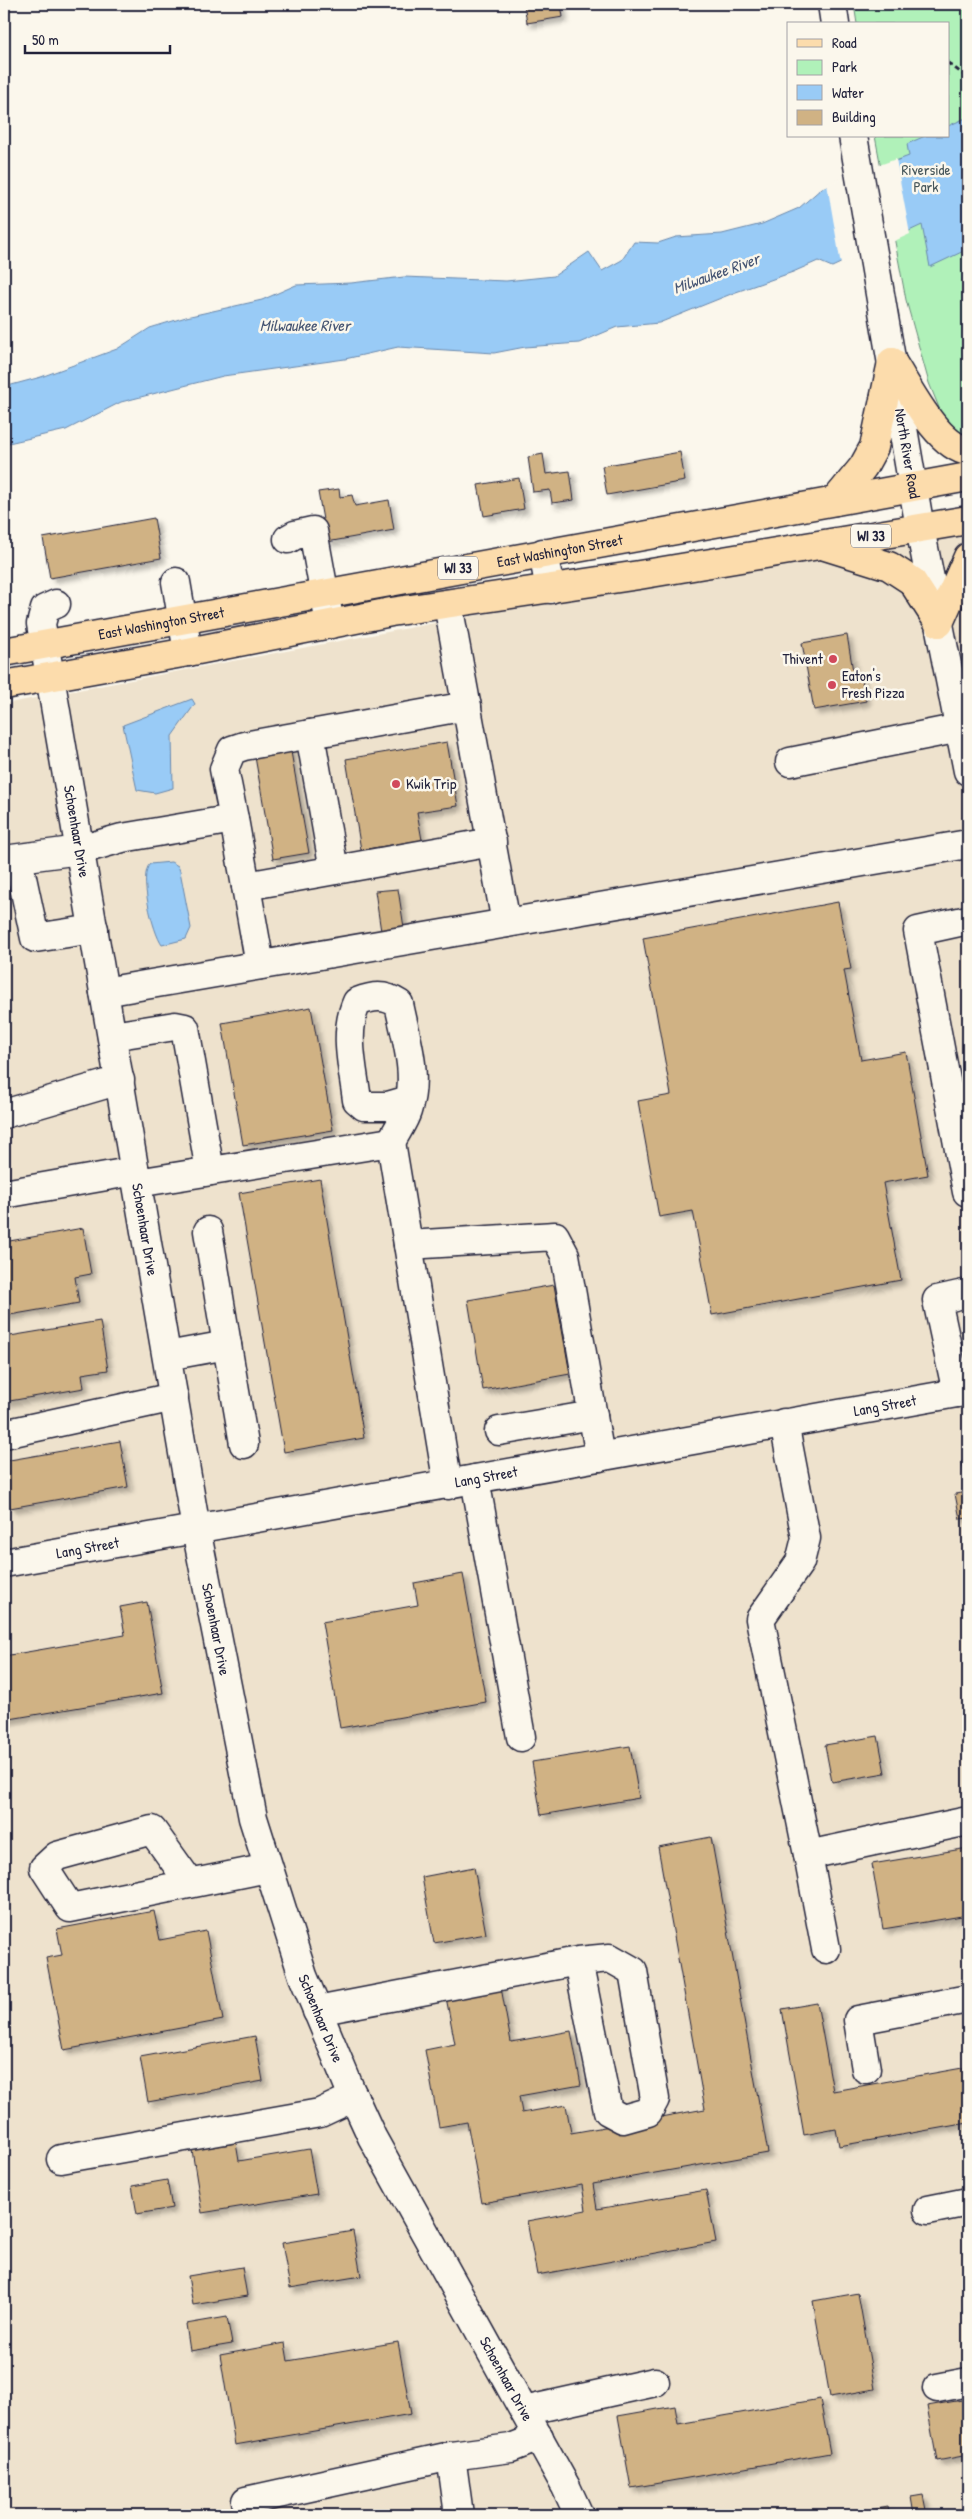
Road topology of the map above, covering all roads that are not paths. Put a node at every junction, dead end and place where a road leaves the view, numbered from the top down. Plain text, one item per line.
1 (832, 4) edge
2 (835, 22) edge
3 (854, 144) edge
4 (892, 362) junction
5 (968, 451) edge
6 (968, 477) edge
7 (913, 487) junction
8 (835, 501) junction
9 (968, 520) edge
10 (920, 528) junction
11 (288, 539) dead end
12 (822, 544) junction
13 (543, 553) junction
14 (968, 557) edge
15 (176, 582) dead end
16 (550, 589) junction
17 (324, 592) junction
18 (56, 604) dead end
19 (448, 604) junction
20 (182, 618) junction
21 (940, 623) junction
22 (330, 624) junction
23 (45, 644) junction
24 (4, 652) edge
25 (188, 652) junction
26 (51, 678) junction
27 (4, 685) edge
28 (467, 706) junction
29 (960, 728) junction
30 (310, 734) junction
31 (790, 762) dead end
32 (968, 771) edge
33 (234, 820) junction
34 (492, 842) junction
35 (968, 844) edge
36 (80, 850) junction
37 (11, 859) edge
38 (334, 870) junction
39 (246, 886) junction
40 (968, 920) edge
41 (506, 923) junction
42 (94, 930) junction
43 (260, 965) junction
44 (104, 992) junction
45 (112, 1036) junction
46 (120, 1080) junction
47 (409, 1100) dead end
48 (4, 1114) edge
49 (391, 1142) junction
50 (210, 1171) junction
51 (136, 1177) junction
52 (4, 1194) edge
53 (968, 1194) edge
54 (208, 1231) dead end
55 (408, 1245) junction
56 (968, 1293) edge
57 (227, 1345) junction
58 (167, 1356) junction
59 (963, 1392) edge
60 (174, 1397) junction
61 (592, 1415) junction
62 (784, 1423) junction
63 (499, 1431) dead end
64 (4, 1434) edge
65 (244, 1444) dead end
66 (600, 1457) junction
67 (476, 1480) junction
68 (448, 1485) junction
69 (196, 1529) junction
70 (4, 1563) edge
71 (521, 1737) dead end
72 (968, 1821) edge
73 (808, 1855) junction
74 (268, 1868) junction
75 (190, 1883) junction
76 (826, 1949) dead end
77 (578, 1961) junction
78 (968, 2000) edge
79 (317, 2010) junction
80 (866, 2069) dead end
81 (354, 2097) junction
82 (62, 2159) dead end
83 (968, 2202) edge
84 (928, 2210) dead end
85 (655, 2382) dead end
86 (968, 2382) edge
87 (937, 2388) dead end
88 (524, 2411) junction
89 (539, 2437) junction
90 (451, 2456) junction
91 (249, 2515) edge
92 (459, 2515) edge
93 (579, 2515) edge

1 - 2 street
3 - 4 street, North River Road
4 - 5 main road
4 - 7 street, North River Road
4 - 8 main road
6 - 7 main road, East Washington Street / WI 33
7 - 8 main road, East Washington Street / WI 33
7 - 10 street, North River Road
8 - 13 main road, East Washington Street / WI 33
9 - 10 main road, WI 33
10 - 12 main road, WI 33
10 - 21 street, North River Road
11 - 17 street
12 - 16 main road, WI 33
12 - 21 main road
13 - 16 street
13 - 17 main road, East Washington Street / WI 33
14 - 21 main road
15 - 20 street
16 - 19 main road, WI 33
17 - 20 main road, East Washington Street / WI 33
17 - 22 street
18 - 23 street, Schoenhaar Drive
19 - 22 main road, WI 33
19 - 28 street
20 - 23 main road, East Washington Street / WI 33
20 - 25 street
21 - 29 street, North River Road
22 - 25 main road, WI 33
23 - 24 main road, East Washington Street / WI 33
23 - 26 street, Schoenhaar Drive
25 - 26 main road, WI 33
26 - 27 main road, WI 33
26 - 36 street, Schoenhaar Drive
28 - 30 street
28 - 34 street
29 - 31 street
29 - 32 street, North River Road
30 - 33 street
30 - 38 street
33 - 36 street
33 - 39 street
34 - 38 street
34 - 41 street
35 - 41 street
36 - 37 street
36 - 42 street, Schoenhaar Drive
37 - 42 street
38 - 39 street
39 - 43 street
40 - 53 street
41 - 43 street
42 - 44 street, Schoenhaar Drive
43 - 44 street
44 - 45 street, Schoenhaar Drive
45 - 46 street, Schoenhaar Drive
45 - 50 street
46 - 48 street
46 - 51 street, Schoenhaar Drive
47 - 49 street
49 - 50 street
49 - 55 street
50 - 51 street
51 - 52 street
51 - 58 street, Schoenhaar Drive
54 - 57 street
55 - 61 street
55 - 68 street
56 - 59 street
57 - 58 street
57 - 65 street
58 - 60 street, Schoenhaar Drive
59 - 62 street, Lang Street
60 - 64 street
60 - 69 street, Schoenhaar Drive
61 - 63 street
61 - 66 street
62 - 66 street, Lang Street
62 - 73 street
66 - 67 street, Lang Street
67 - 68 street, Lang Street
67 - 71 street
68 - 69 street, Lang Street
69 - 70 street, Lang Street
69 - 74 street, Schoenhaar Drive
72 - 73 street
73 - 76 street
74 - 75 street
74 - 79 street, Schoenhaar Drive
75 - 75 street
77 - 77 street
77 - 79 street
78 - 80 street
79 - 81 street, Schoenhaar Drive
81 - 82 street
81 - 88 street, Schoenhaar Drive
83 - 84 street
85 - 88 street
86 - 87 street
88 - 89 street, Schoenhaar Drive
89 - 90 street
89 - 93 street, Schoenhaar Drive
90 - 91 street
90 - 92 street

